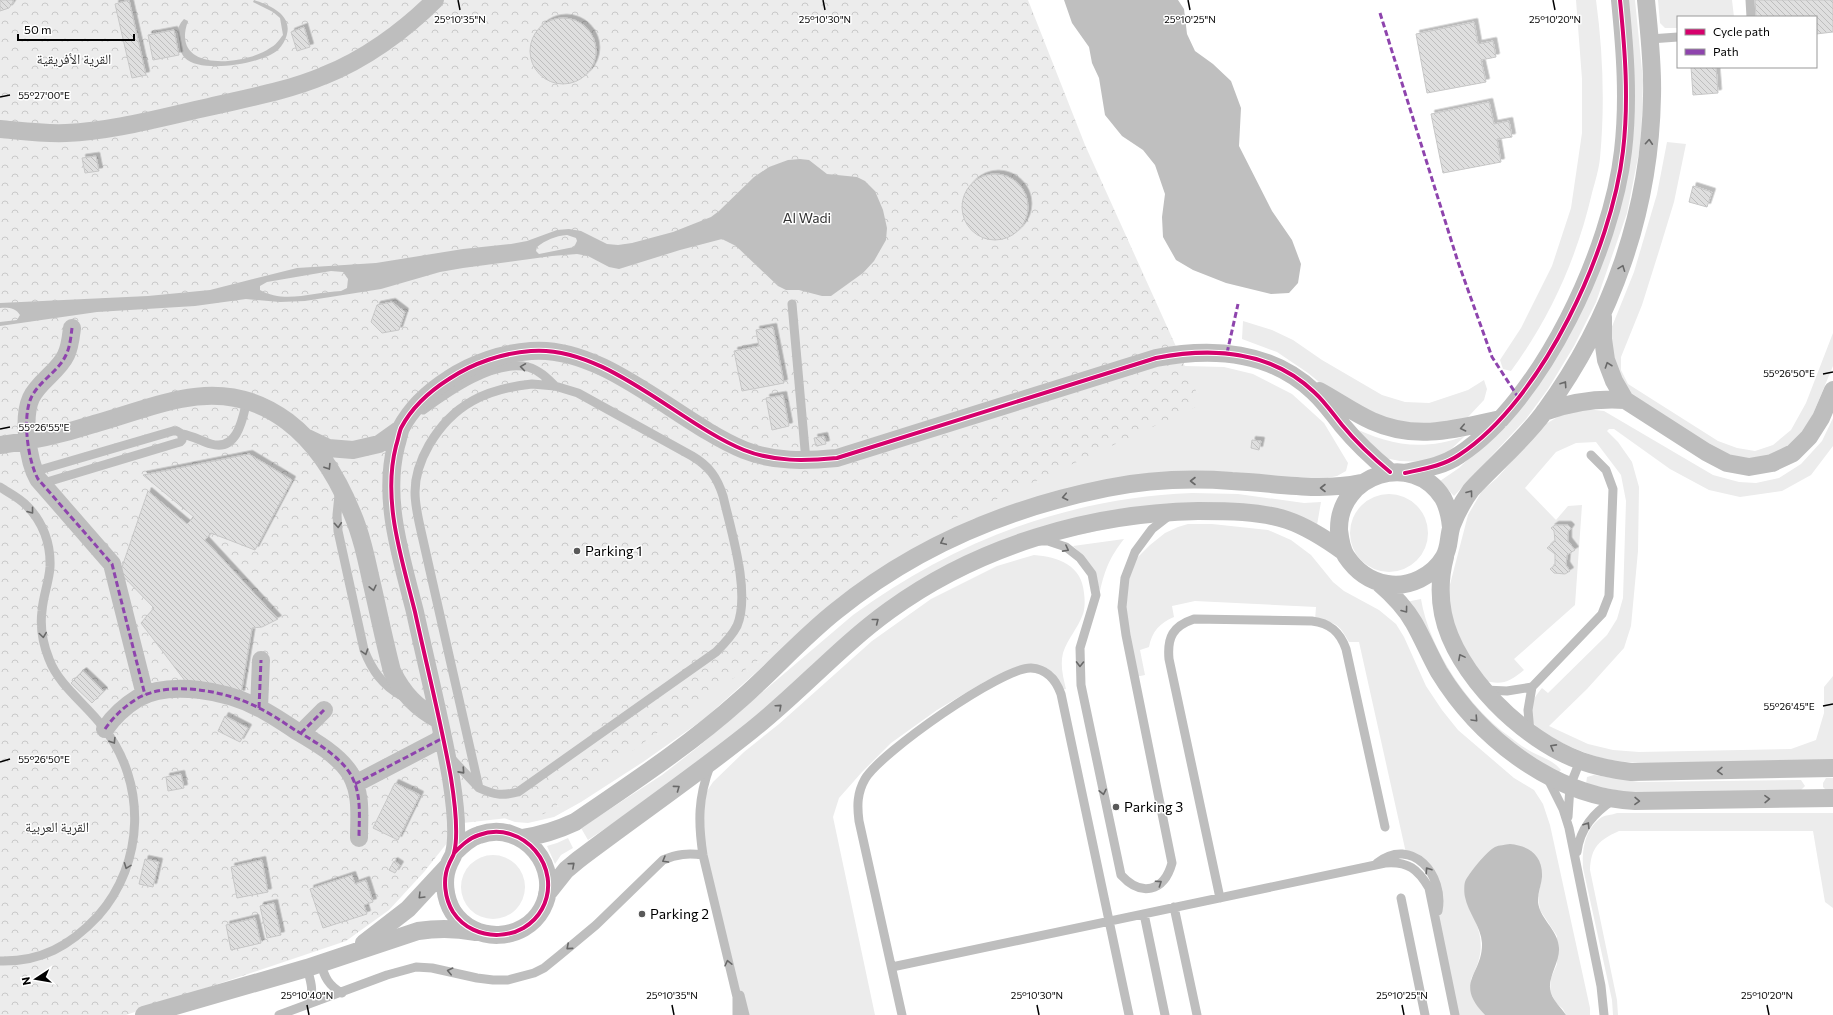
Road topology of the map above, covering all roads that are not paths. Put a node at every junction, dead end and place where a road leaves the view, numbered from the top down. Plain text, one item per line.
1 (435, 0) edge
2 (1620, 0) edge
3 (1646, 0) edge
4 (1750, 0) edge
5 (1751, 16) edge
6 (1677, 38) edge
7 (1650, 39) junction
8 (0, 129) edge
9 (792, 304) dead end
10 (1603, 316) junction
11 (72, 328) dead end
12 (1298, 379) junction
13 (555, 386) junction
14 (1833, 390) edge
15 (247, 400) junction
16 (1625, 400) junction
17 (1544, 412) junction
18 (1501, 419) junction
19 (400, 429) junction
20 (182, 434) junction
21 (304, 436) junction
22 (28, 442) junction
23 (0, 445) edge
24 (1591, 455) dead end
25 (806, 461) junction
26 (1397, 472) junction
27 (38, 479) junction
28 (1361, 483) junction
29 (0, 487) edge
30 (1174, 511) junction
31 (1451, 527) junction
32 (1029, 540) junction
33 (1344, 552) junction
34 (1444, 557) junction
35 (1378, 582) junction
36 (261, 660) dead end
37 (1532, 687) junction
38 (1483, 690) junction
39 (145, 695) junction
40 (259, 708) junction
41 (324, 710) dead end
42 (440, 720) junction
43 (105, 729) junction
44 (301, 733) junction
45 (1530, 733) junction
46 (445, 745) junction
47 (1580, 761) junction
48 (711, 762) junction
49 (1833, 768) edge
50 (1815, 769) junction
51 (1544, 773) junction
52 (355, 784) junction
53 (1570, 786) junction
54 (479, 788) junction
55 (1824, 798) edge
56 (1613, 800) junction
57 (1385, 827) dead end
58 (1569, 828) junction
59 (360, 838) dead end
60 (523, 838) junction
61 (703, 855) junction
62 (451, 860) junction
63 (1576, 860) junction
64 (547, 894) junction
65 (1220, 898) junction
66 (1401, 898) dead end
67 (1174, 907) junction
68 (1144, 914) junction
69 (1109, 921) junction
70 (476, 932) junction
71 (352, 952) junction
72 (0, 961) edge
73 (314, 965) junction
74 (892, 967) junction
75 (732, 980) junction
76 (342, 993) junction
77 (307, 1006) junction
78 (144, 1015) edge
79 (279, 1015) edge
80 (737, 1015) edge
81 (745, 1015) edge
82 (902, 1015) edge
83 (1129, 1015) edge
84 (1166, 1015) edge
85 (1197, 1015) edge
86 (1425, 1015) edge
87 (1455, 1015) edge
88 (1604, 1015) edge

1 - 8 street
2 - 18 street
3 - 7 street
4 - 5 lane
6 - 7 lane
10 -> 7 street
9 - 25 lane
16 -> 10 street
17 -> 10 street
11 - 22 street
18 -> 12 street
12 - 25 street
12 - 26 street
13 -> 19 lane
13 - 54 lane
13 - 54 lane
14 - 16 street
15 - 20 lane
15 - 21 street
15 - 22 street
16 - 17 street
31 -> 17 street
18 - 26 street
19 - 21 street
19 - 25 street
19 - 42 street
20 - 27 lane
20 - 27 lane
21 -> 42 street
22 - 23 street
22 - 27 street
24 - 37 lane
26 - 28 street
26 - 31 street
27 - 39 street
28 - 33 street
28 -> 60 street
29 -> 43 lane
30 - 32 street
32 -> 30 lane
30 - 33 street
31 - 34 street
48 -> 32 street
33 - 35 street
34 - 35 street
38 -> 34 street
35 -> 51 street
36 - 40 street
37 - 38 lane
37 - 45 lane
38 - 45 street
39 - 40 street
39 - 43 street
40 - 44 street
41 - 44 street
42 - 46 street
43 -> 72 lane
44 - 52 street
47 -> 45 street
46 - 52 street
46 -> 54 lane
46 - 62 street
50 -> 47 street
47 - 53 lane
48 - 61 lane
64 -> 48 street
49 - 50 street
50 - 55 street
51 - 53 street
51 - 58 lane
52 - 59 street
53 - 56 street
53 - 58 lane
56 -> 55 street
63 -> 56 lane
57 - 65 lane
58 - 63 lane
60 - 62 street
60 - 64 street
75 -> 61 lane
61 -> 76 lane
62 - 70 street
62 -> 71 street
63 - 88 lane
64 - 70 street
65 - 67 lane
65 - 87 lane
66 - 86 lane
67 - 68 lane
67 - 85 lane
68 - 69 lane
68 - 84 lane
69 - 74 lane
69 - 74 lane
69 - 83 lane
70 - 71 street
71 - 73 street
73 - 76 lane
73 - 77 lane
73 - 78 street
74 - 82 lane
75 - 80 lane
75 - 81 lane
76 - 77 lane
77 - 79 lane

